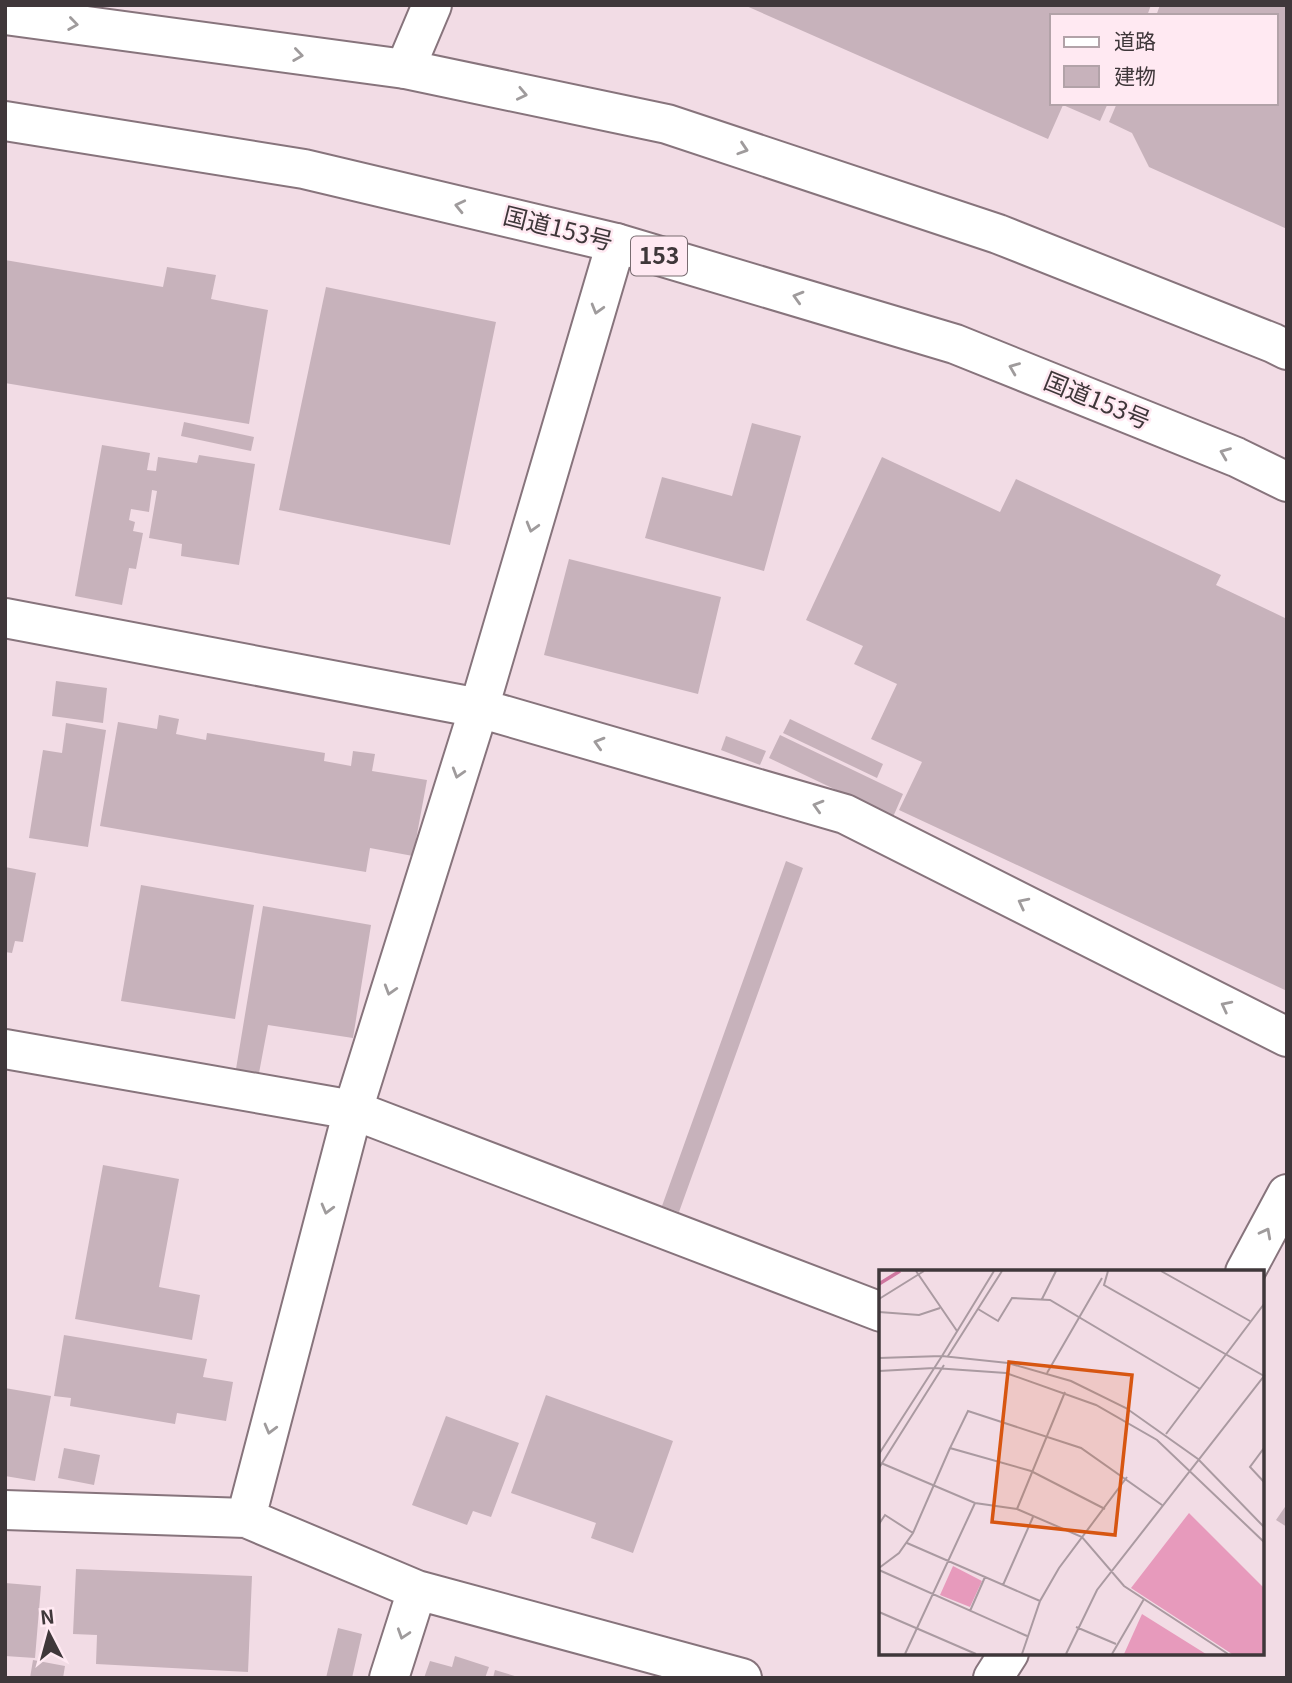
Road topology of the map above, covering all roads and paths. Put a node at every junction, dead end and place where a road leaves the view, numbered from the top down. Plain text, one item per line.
1 (432, 5) edge
2 (5, 15) edge
3 (405, 69) junction
4 (5, 121) edge
5 (616, 243) junction
6 (1287, 350) edge
7 (1287, 482) edge
8 (5, 618) edge
9 (478, 708) junction
10 (1287, 1037) edge
11 (5, 1049) edge
12 (353, 1110) junction
13 (1287, 1194) edge
14 (1246, 1270) edge
15 (879, 1311) edge
16 (5, 1510) edge
17 (246, 1518) junction
18 (417, 1590) junction
19 (1008, 1655) edge
20 (389, 1678) edge
21 (742, 1678) edge
22 (993, 1678) edge

1 - 3 main road
2 -> 3 main road
3 -> 6 main road
5 -> 4 main road, 国道153号 / 153
7 -> 5 main road, 国道153号 / 153
5 -> 9 main road
8 - 9 main road
10 -> 9 main road
9 -> 12 main road
11 - 12 main road
12 - 15 main road
12 -> 17 main road
14 -> 13 main road
16 - 17 main road
17 - 18 main road
18 -> 20 main road
18 - 21 main road
19 - 22 main road

